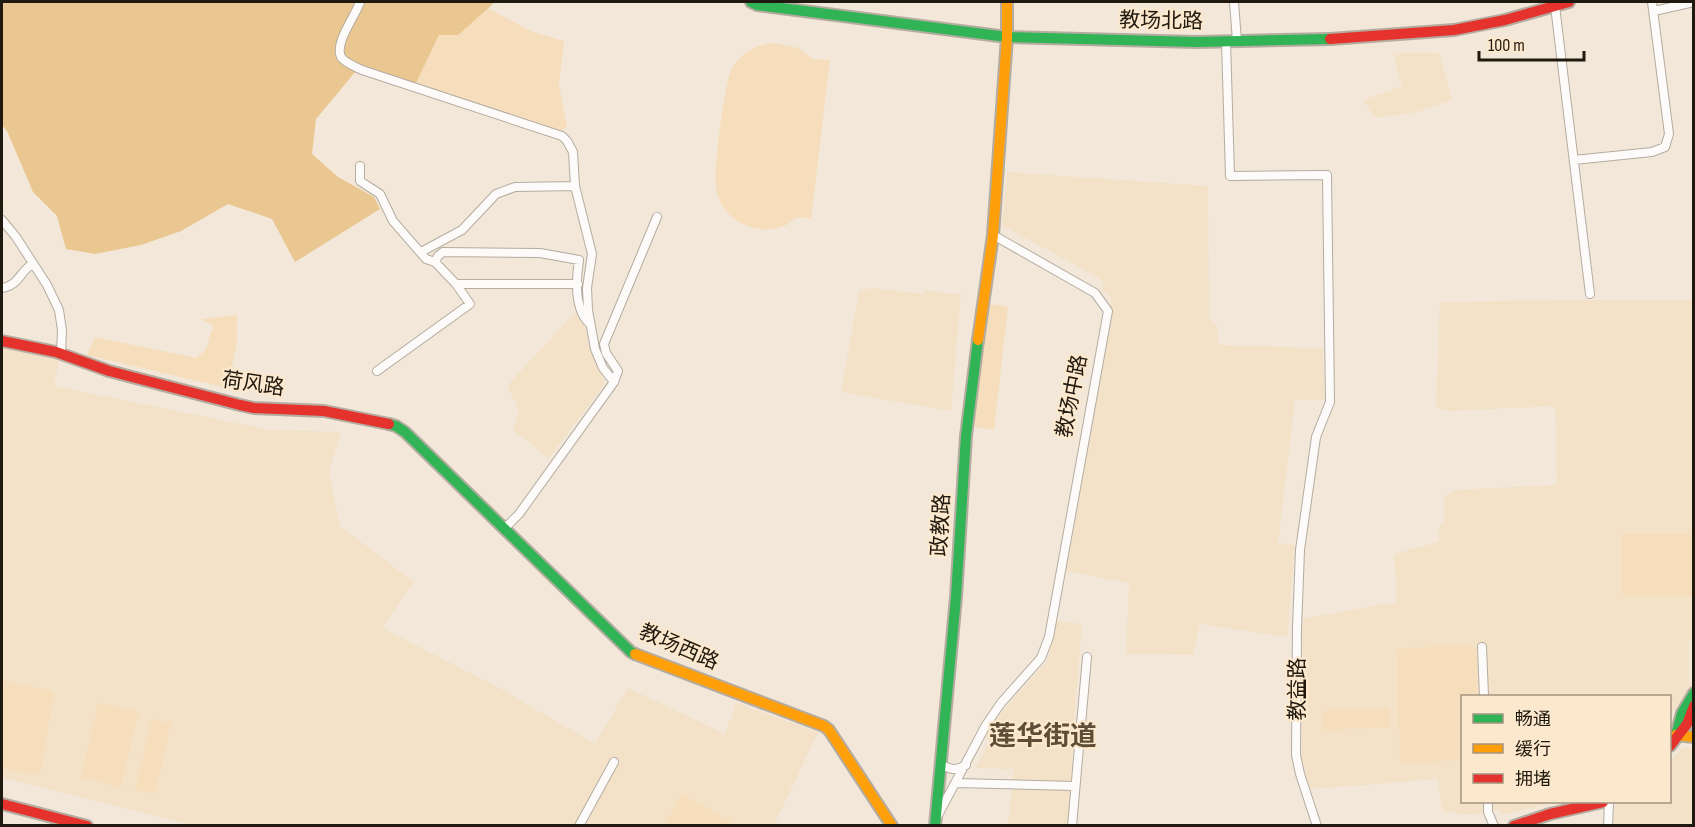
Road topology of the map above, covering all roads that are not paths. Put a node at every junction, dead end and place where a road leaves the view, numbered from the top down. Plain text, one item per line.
1 (360, 2) edge
2 (751, 2) edge
3 (1007, 2) edge
4 (1234, 2) edge
5 (1569, 2) edge
6 (1652, 2) edge
7 (1694, 2) edge
8 (1556, 6) junction
9 (1654, 11) junction
10 (1007, 37) junction
11 (1231, 41) junction
12 (1574, 160) junction
13 (360, 166) dead end
14 (575, 186) junction
15 (657, 217) dead end
16 (2, 220) edge
17 (993, 235) junction
18 (422, 252) junction
19 (435, 262) junction
20 (32, 264) junction
21 (456, 284) junction
22 (578, 284) junction
23 (2, 288) edge
24 (1590, 294) dead end
25 (592, 325) junction
26 (2, 341) edge
27 (61, 353) junction
28 (377, 371) dead end
29 (614, 382) junction
30 (405, 432) joint
31 (504, 529) junction
32 (1482, 646) dead end
33 (1087, 657) dead end
34 (1694, 693) edge
35 (1484, 695) edge
36 (1694, 706) edge
37 (1676, 735) junction
38 (1694, 736) edge
39 (1671, 744) edge
40 (614, 762) dead end
41 (940, 764) junction
42 (966, 765) junction
43 (956, 783) junction
44 (1075, 786) junction
45 (1488, 803) edge
46 (1595, 803) edge
47 (1608, 803) edge
48 (2, 804) edge
49 (61, 822) edge
50 (936, 822) edge
51 (87, 825) edge
52 (579, 825) edge
53 (892, 825) edge
54 (1072, 825) edge
55 (1317, 825) edge
56 (1494, 825) edge
57 (1514, 825) edge
58 (1608, 825) edge

1 - 14 street
2 - 10 street, 教场北路
3 - 10 street
4 - 11 street
5 - 8 street, 教场北路
6 - 9 street
7 - 9 street
8 - 11 street, 教场北路
8 - 12 street
9 - 12 street
10 - 11 street, 教场北路
10 - 17 street
11 - 55 street, 教益路
12 - 24 street
13 - 18 street
14 - 18 street
14 - 25 street
15 - 29 street
16 - 20 street
17 - 41 street, 政教路
17 - 42 street, 教场中路
18 - 19 street
19 - 21 street
19 - 22 street
20 - 23 street
20 - 27 street
21 - 22 street
21 - 28 street
22 - 25 street
25 - 29 street
26 - 27 street, 荷风路
27 - 30 street, 荷风路
29 - 31 street
30 - 31 street, 教场西路
31 - 53 street, 教场西路
32 - 35 street
33 - 44 street
34 - 37 street
36 - 37 street
37 - 38 street
37 - 39 street
40 - 52 street
41 - 42 street
41 - 50 street, 政教路
42 - 43 street, 教场中路
43 - 44 street
43 - 50 street, 教场中路
44 - 54 street
45 - 56 street
46 - 57 street
47 - 58 street
48 - 49 street
49 - 51 street

